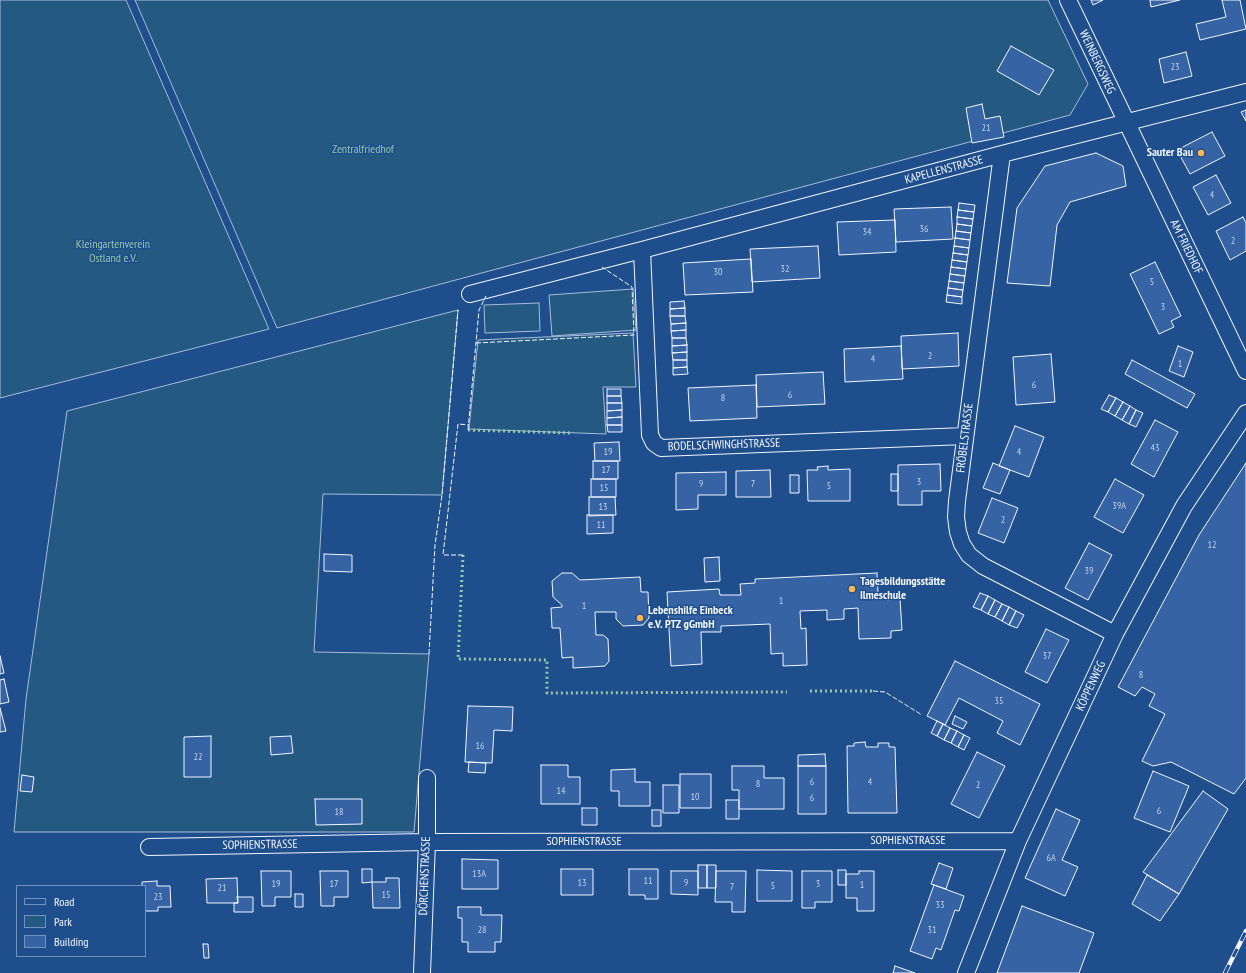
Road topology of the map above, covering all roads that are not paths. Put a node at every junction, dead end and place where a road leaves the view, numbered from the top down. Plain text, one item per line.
1 (1068, 0) edge
2 (1246, 92) edge
3 (1126, 123) junction
4 (1002, 154) junction
5 (642, 250) junction
6 (470, 294) dead end
7 (1246, 372) edge
8 (1246, 413) edge
9 (965, 436) junction
10 (1115, 634) junction
11 (426, 778) dead end
12 (1018, 841) junction
13 (427, 842) junction
14 (149, 847) dead end
15 (422, 973) edge
16 (966, 973) edge

1 - 3 street, WEINBERGSWEG
2 - 3 street, KAPELLENSTRASSE
3 - 4 street, KAPELLENSTRASSE
3 - 7 street, AM FRIEDHOF
4 - 5 street, KAPELLENSTRASSE
4 - 9 street, FRÖBELSTRASSE
5 - 6 street, KAPELLENSTRASSE
5 - 9 street, BODELSCHWINGHSTRASSE
8 - 10 street, KÖPPENWEG
9 - 10 street, FRÖBELSTRASSE
10 - 12 street, KÖPPENWEG
11 - 13 street, DÖRCHENSTRASSE
12 - 13 street, SOPHIENSTRASSE
12 - 16 street, KÖPPENWEG
13 - 14 street, SOPHIENSTRASSE
13 - 15 street, DÖRCHENSTRASSE

